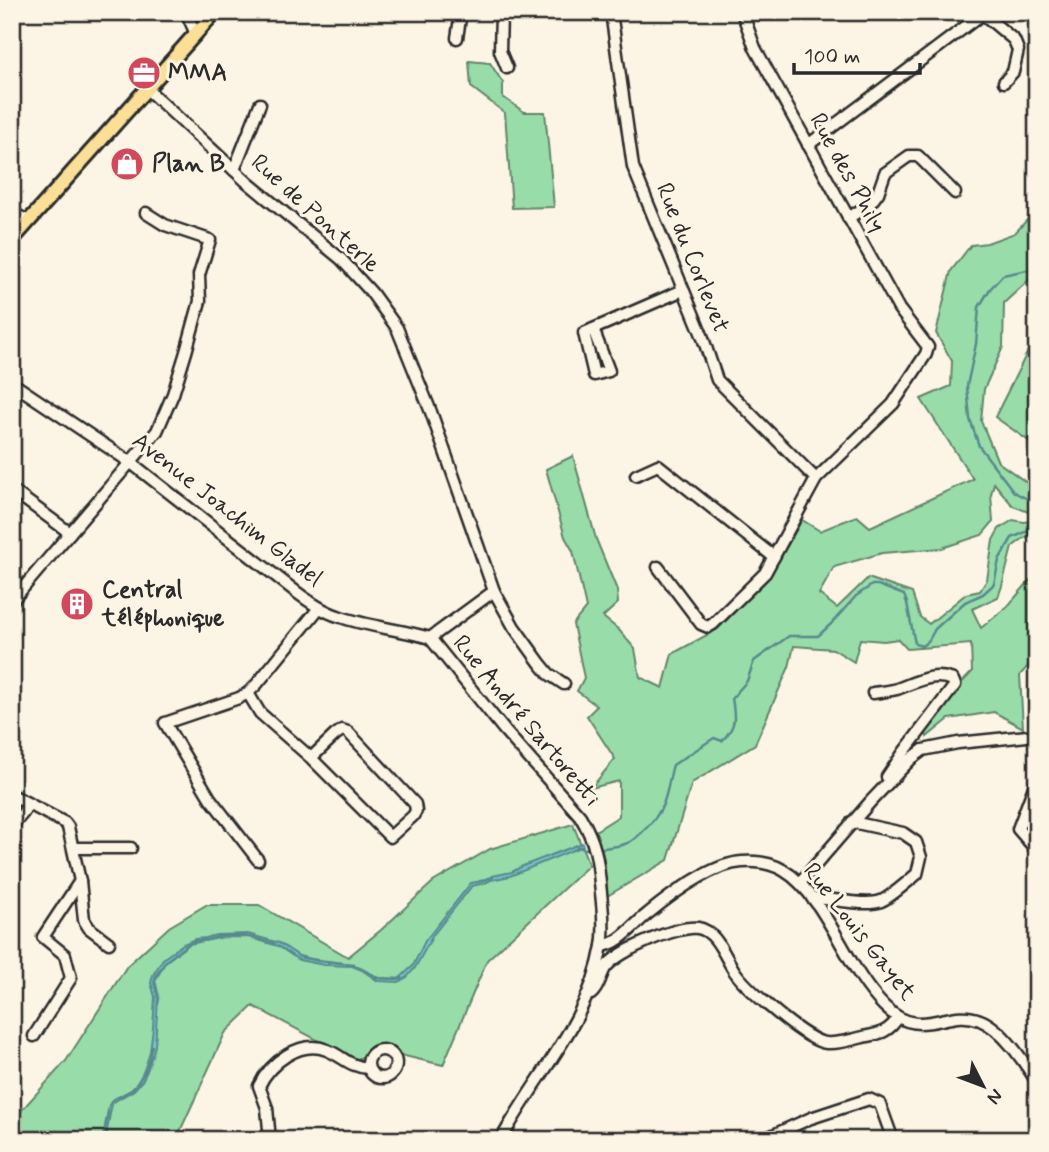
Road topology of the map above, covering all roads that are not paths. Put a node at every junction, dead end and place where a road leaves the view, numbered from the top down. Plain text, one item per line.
1 (186, 12) edge
2 (215, 12) edge
3 (461, 12) edge
4 (499, 12) edge
5 (611, 12) edge
6 (742, 12) edge
7 (984, 13) edge
8 (196, 34) junction
9 (457, 38) dead end
10 (508, 68) dead end
11 (1004, 82) dead end
12 (146, 88) junction
13 (260, 104) dead end
14 (808, 145) junction
15 (234, 170) junction
16 (955, 193) dead end
17 (12, 213) edge
18 (146, 213) dead end
19 (848, 218) junction
20 (29, 221) junction
21 (12, 240) edge
22 (683, 290) junction
23 (593, 329) dead end
24 (12, 383) edge
25 (131, 462) junction
26 (636, 475) dead end
27 (816, 478) junction
28 (12, 491) edge
29 (70, 533) junction
30 (774, 557) junction
31 (658, 567) dead end
32 (494, 592) junction
33 (12, 601) edge
34 (319, 608) junction
35 (430, 638) junction
36 (564, 684) dead end
37 (248, 693) junction
38 (873, 693) dead end
39 (1037, 735) edge
40 (311, 758) junction
41 (1037, 779) edge
42 (12, 795) edge
43 (871, 801) junction
44 (28, 804) junction
45 (852, 822) junction
46 (12, 826) edge
47 (73, 848) junction
48 (131, 848) dead end
49 (1037, 850) edge
50 (258, 860) dead end
51 (80, 881) junction
52 (800, 883) junction
53 (813, 898) junction
54 (109, 943) dead end
55 (602, 946) junction
56 (587, 996) junction
57 (898, 1017) junction
58 (34, 1036) dead end
59 (368, 1068) dead end
60 (1037, 1082) edge
61 (270, 1140) edge
62 (500, 1140) edge
63 (762, 1140) edge
64 (893, 1140) edge

1 - 8 street
2 - 8 main road
3 - 9 street
4 - 10 street
5 - 22 street, Rue du Corlevet
6 - 14 street, Rue des Phily
7 - 11 street
7 - 14 street
8 - 12 main road
12 - 15 street, Rue de Ponterle
12 - 20 main road
13 - 15 street
14 - 19 street, Rue des Phily
15 - 32 street, Rue de Ponterle
16 - 19 street
17 - 20 street
18 - 25 street
19 - 27 street, Rue des Phily
20 - 21 main road
22 - 23 street
22 - 27 street, Rue du Corlevet
24 - 25 street, Avenue Joachim Gladel
25 - 29 street
25 - 34 street, Avenue Joachim Gladel
26 - 30 street
27 - 30 street
28 - 29 street
29 - 33 street
30 - 31 street
32 - 35 street
32 - 36 street, Rue de Ponterle
34 - 35 street, Avenue Joachim Gladel
34 - 37 street
35 - 55 street, Rue André Sartoretti
37 - 40 street
37 - 50 street
38 - 43 street
39 - 43 street
40 - 40 street
41 - 49 street
42 - 44 street
43 - 45 street
44 - 46 street
44 - 47 street
45 - 52 street
45 - 53 street
47 - 48 street
47 - 51 street
51 - 54 street
51 - 58 street
52 - 53 street, Rue Louis Gayet
52 - 55 street, Rue Louis Gayet
53 - 57 street, Rue Louis Gayet
55 - 56 street, Rue André Sartoretti
56 - 57 street
56 - 62 street, Rue André Sartoretti
57 - 60 street, Rue Louis Gayet
59 - 61 street
63 - 64 street

